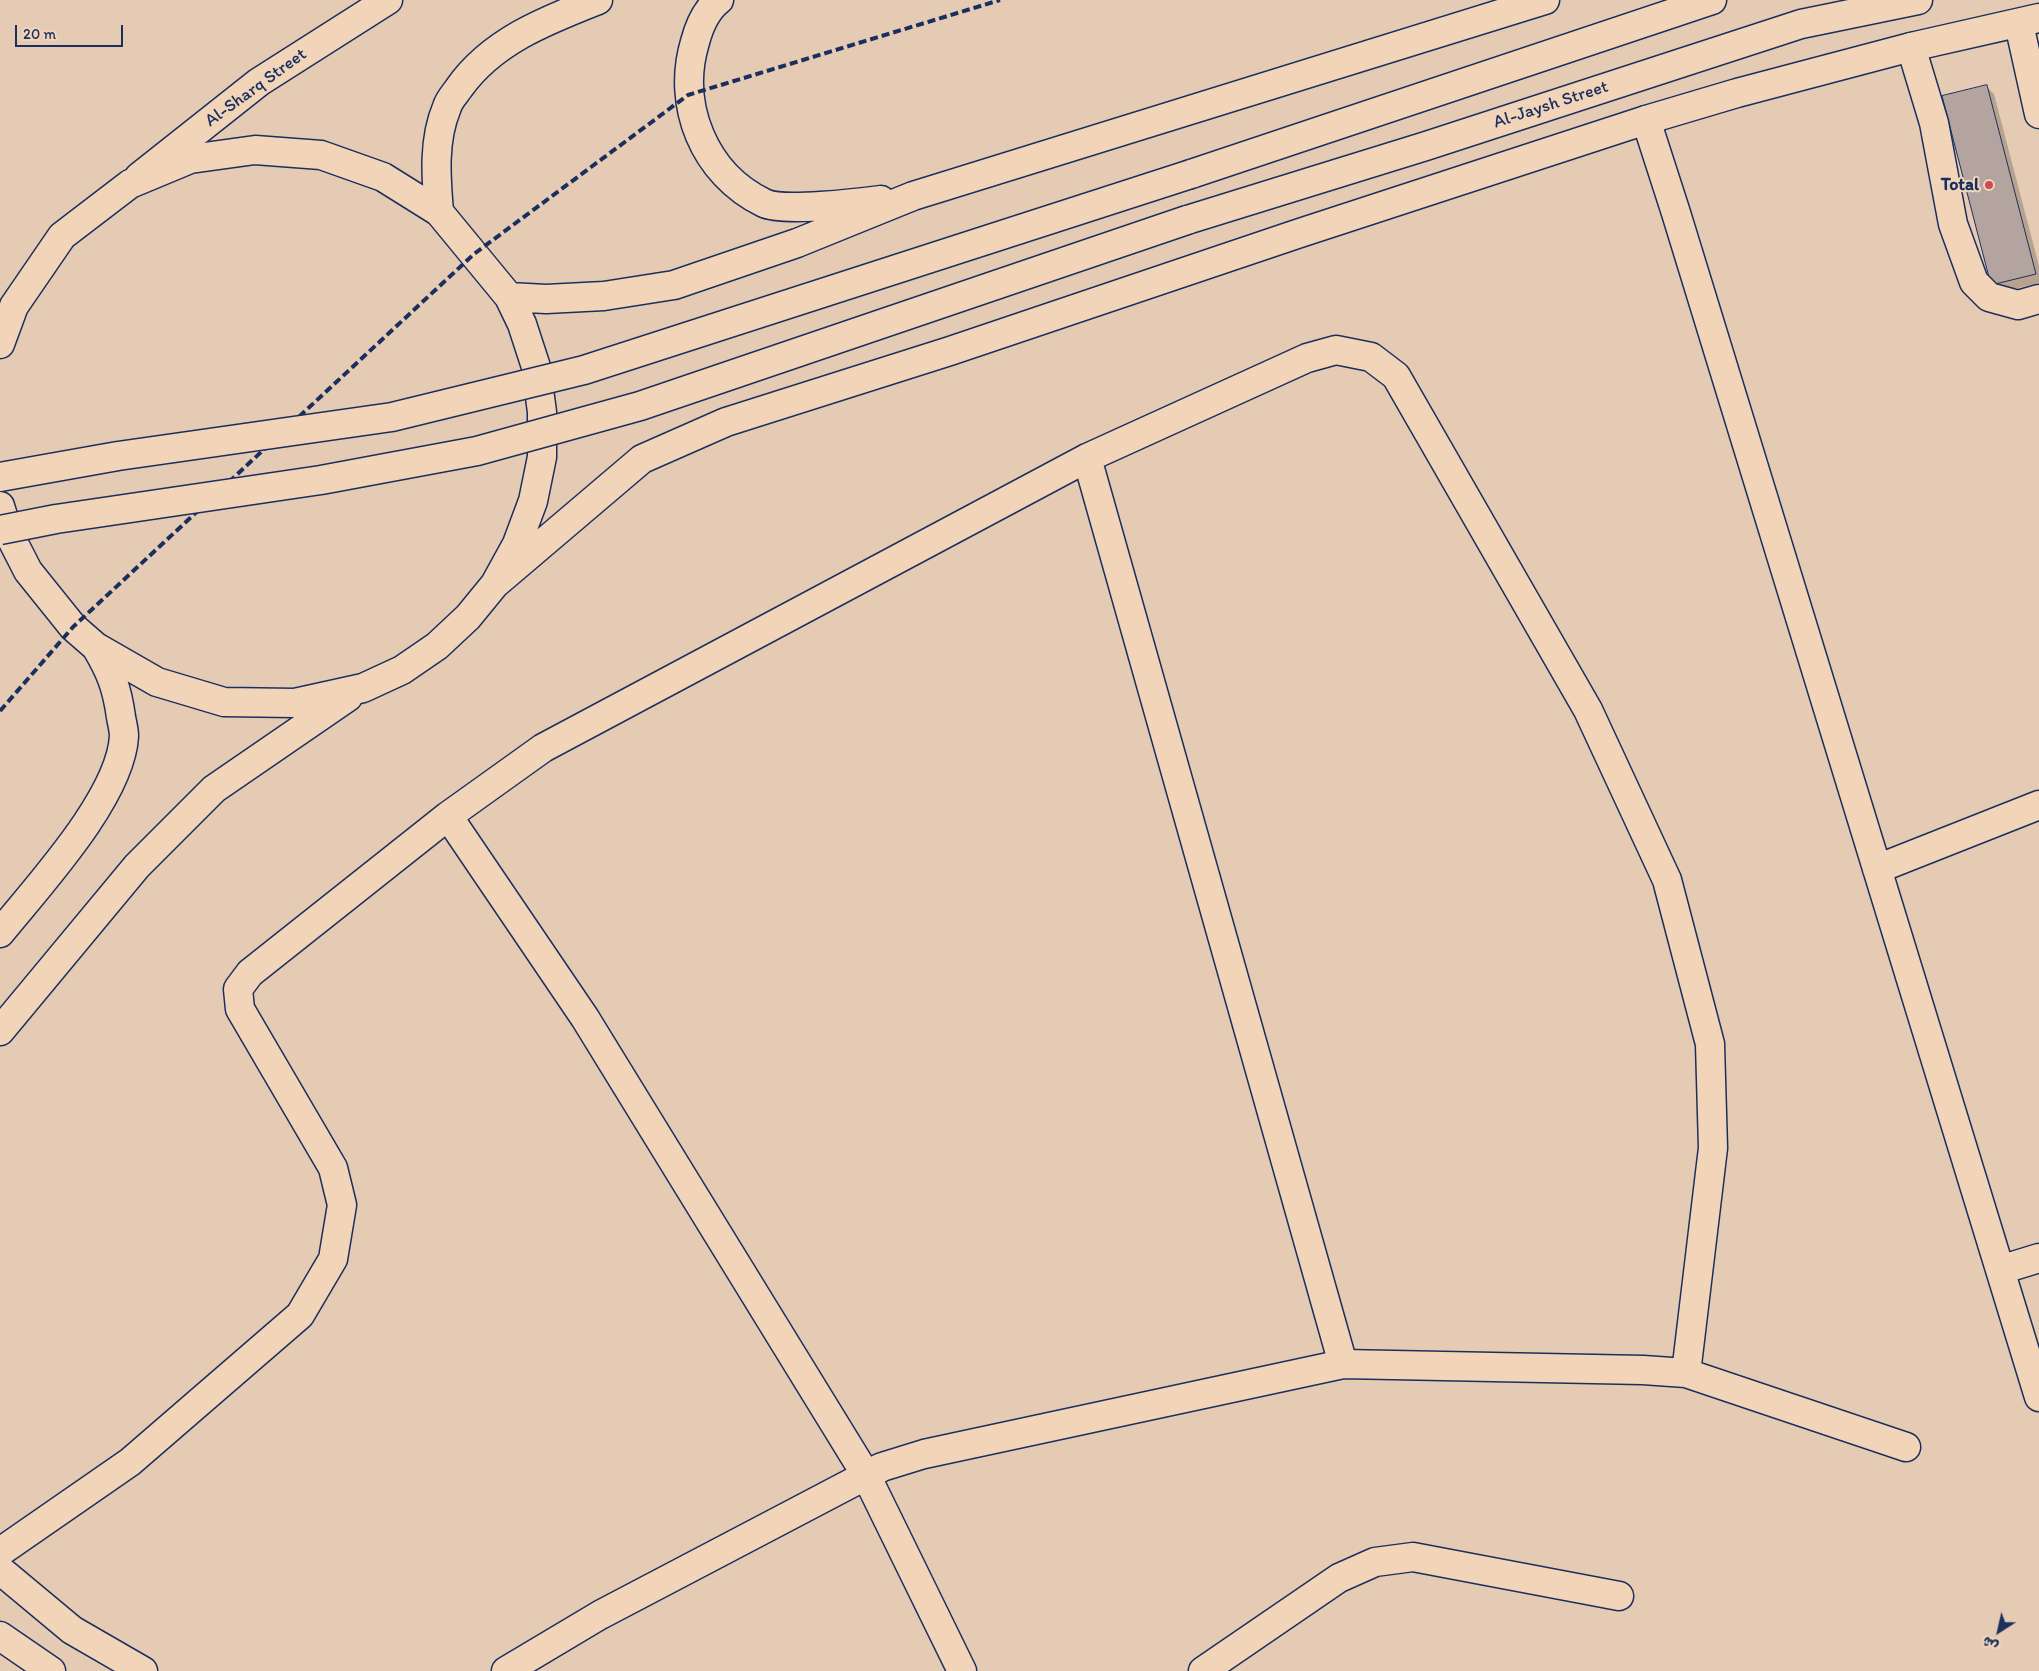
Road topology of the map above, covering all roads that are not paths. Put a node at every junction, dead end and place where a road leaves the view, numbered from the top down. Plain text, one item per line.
1 (388, 0) edge
2 (598, 0) edge
3 (719, 0) edge
4 (1545, 0) edge
5 (1712, 0) edge
6 (1918, 0) edge
7 (2029, 21) edge
8 (1910, 47) junction
9 (2039, 114) edge
10 (1646, 120) junction
11 (130, 184) junction
12 (913, 196) junction
13 (439, 212) junction
14 (509, 297) junction
15 (2039, 299) edge
16 (7, 311) edge
17 (0, 344) edge
18 (1087, 458) junction
19 (0, 477) edge
20 (0, 506) edge
21 (0, 530) edge
22 (0, 568) edge
23 (28, 571) junction
24 (495, 584) junction
25 (96, 647) junction
26 (363, 688) junction
27 (2039, 805) edge
28 (448, 816) junction
29 (1876, 869) junction
30 (0, 933) edge
31 (0, 1031) edge
32 (2039, 1258) edge
33 (2000, 1270) junction
34 (1343, 1364) junction
35 (1686, 1372) junction
36 (2039, 1397) edge
37 (1906, 1447) dead end
38 (866, 1475) junction
39 (0, 1552) edge
40 (0, 1570) edge
41 (1619, 1596) dead end
42 (0, 1636) edge
43 (51, 1671) edge
44 (143, 1671) edge
45 (506, 1671) edge
46 (962, 1671) edge
47 (1204, 1671) edge

1 - 11 main road, Al-Sharq Street
2 - 13 main road
3 - 12 main road
4 - 12 main road
5 - 19 main road, bridge
6 - 21 main road, Al-Jaysh Street, bridge
7 - 8 main road
7 - 9 main road
8 - 10 main road
8 - 15 main road
10 - 24 main road
10 - 29 main road
11 - 13 main road
11 - 16 main road
12 - 14 main road
13 - 14 main road
14 - 24 main road
16 - 17 main road
18 - 28 main road
18 - 34 main road
18 - 35 main road
20 - 23 main road
22 - 23 main road
23 - 25 main road
24 - 26 main road
25 - 26 main road
25 - 30 main road
26 - 31 main road
27 - 29 main road
28 - 38 main road
28 - 39 main road
29 - 33 main road
32 - 33 main road
33 - 36 main road
34 - 35 main road
34 - 38 main road
35 - 37 main road
38 - 45 main road
38 - 46 main road
40 - 44 main road
41 - 47 main road
42 - 43 main road

